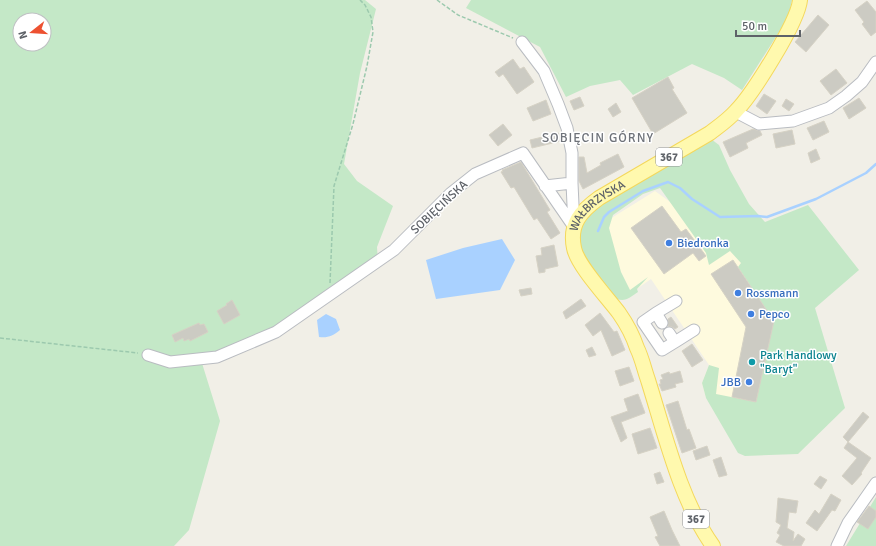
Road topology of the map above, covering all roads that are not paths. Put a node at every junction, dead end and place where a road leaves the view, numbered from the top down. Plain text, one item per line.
1 (800, 0) edge
2 (522, 42) road end
3 (876, 62) edge
4 (736, 112) junction
5 (572, 183) junction
6 (545, 186) junction
7 (574, 227) junction
8 (676, 301) dead end
9 (656, 313) junction
10 (662, 323) dead end
11 (694, 330) dead end
12 (148, 355) road end
13 (876, 482) edge
14 (713, 546) edge
15 (837, 546) edge

1 - 4 main road, WAŁBRZYSKA / 367
2 - 5 street
3 - 4 street
4 - 7 main road, WAŁBRZYSKA / 367
5 - 6 street
5 - 7 street
6 - 7 street, SOBIĘCIŃSKA
6 - 12 street, SOBIĘCIŃSKA
7 - 14 main road, WAŁBRZYSKA / 367
8 - 9 street
9 - 10 street
9 - 11 street
13 - 15 street

